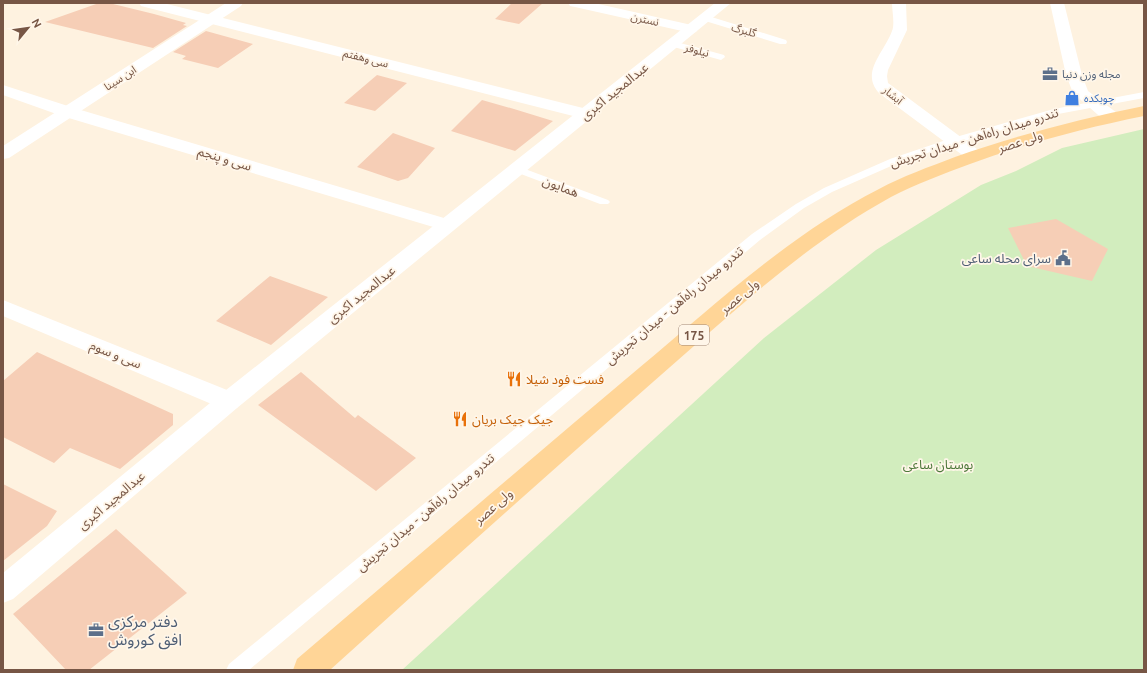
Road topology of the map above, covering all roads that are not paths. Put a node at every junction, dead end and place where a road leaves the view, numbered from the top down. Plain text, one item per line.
1 (146, 3) edge
2 (236, 3) edge
3 (575, 3) edge
4 (724, 3) edge
5 (899, 3) edge
6 (1057, 3) edge
7 (211, 19) junction
8 (698, 24) junction
9 (783, 42) dead end
10 (673, 44) junction
11 (722, 57) dead end
12 (3, 90) edge
13 (1144, 95) edge
14 (1093, 104) junction
15 (1144, 111) edge
16 (68, 112) junction
17 (586, 114) junction
18 (1111, 117) junction
19 (953, 141) junction
20 (3, 154) edge
21 (975, 156) junction
22 (517, 169) junction
23 (604, 202) dead end
24 (447, 225) junction
25 (3, 308) edge
26 (229, 401) junction
27 (3, 590) edge
28 (235, 670) edge
29 (308, 670) edge

1 - 7 street, سی وهفتم
2 - 7 street, ابن سینا
3 - 8 street, نسترن
4 - 8 street, عبدالمجید اکبری
5 - 19 street, آبشار
6 - 14 street
7 - 16 street, ابن سینا
7 - 17 street, سی وهفتم
8 - 9 lane, گلبرگ
8 - 10 street, عبدالمجید اکبری
10 - 11 lane, نیلوفر
10 - 17 street, عبدالمجید اکبری
12 - 16 street, سی و پنجم
13 - 14 lane, تندرو میدان راه‌آهن - میدان تجریش
14 - 18 street
14 - 19 lane, تندرو میدان راه‌آهن - میدان تجریش
15 - 18 main road, ولی عصر / 175
16 - 20 street, ابن سینا
16 - 24 street, سی و پنجم
17 - 22 street, عبدالمجید اکبری
18 - 21 main road, ولی عصر / 175
19 - 21 street, آبشار
19 - 28 lane, تندرو میدان راه‌آهن - میدان تجریش
21 - 29 main road, ولی عصر / 175
22 - 23 lane, همایون
22 - 24 street, عبدالمجید اکبری
24 - 26 street, عبدالمجید اکبری
25 - 26 street, سی و سوم
26 - 27 street, عبدالمجید اکبری

